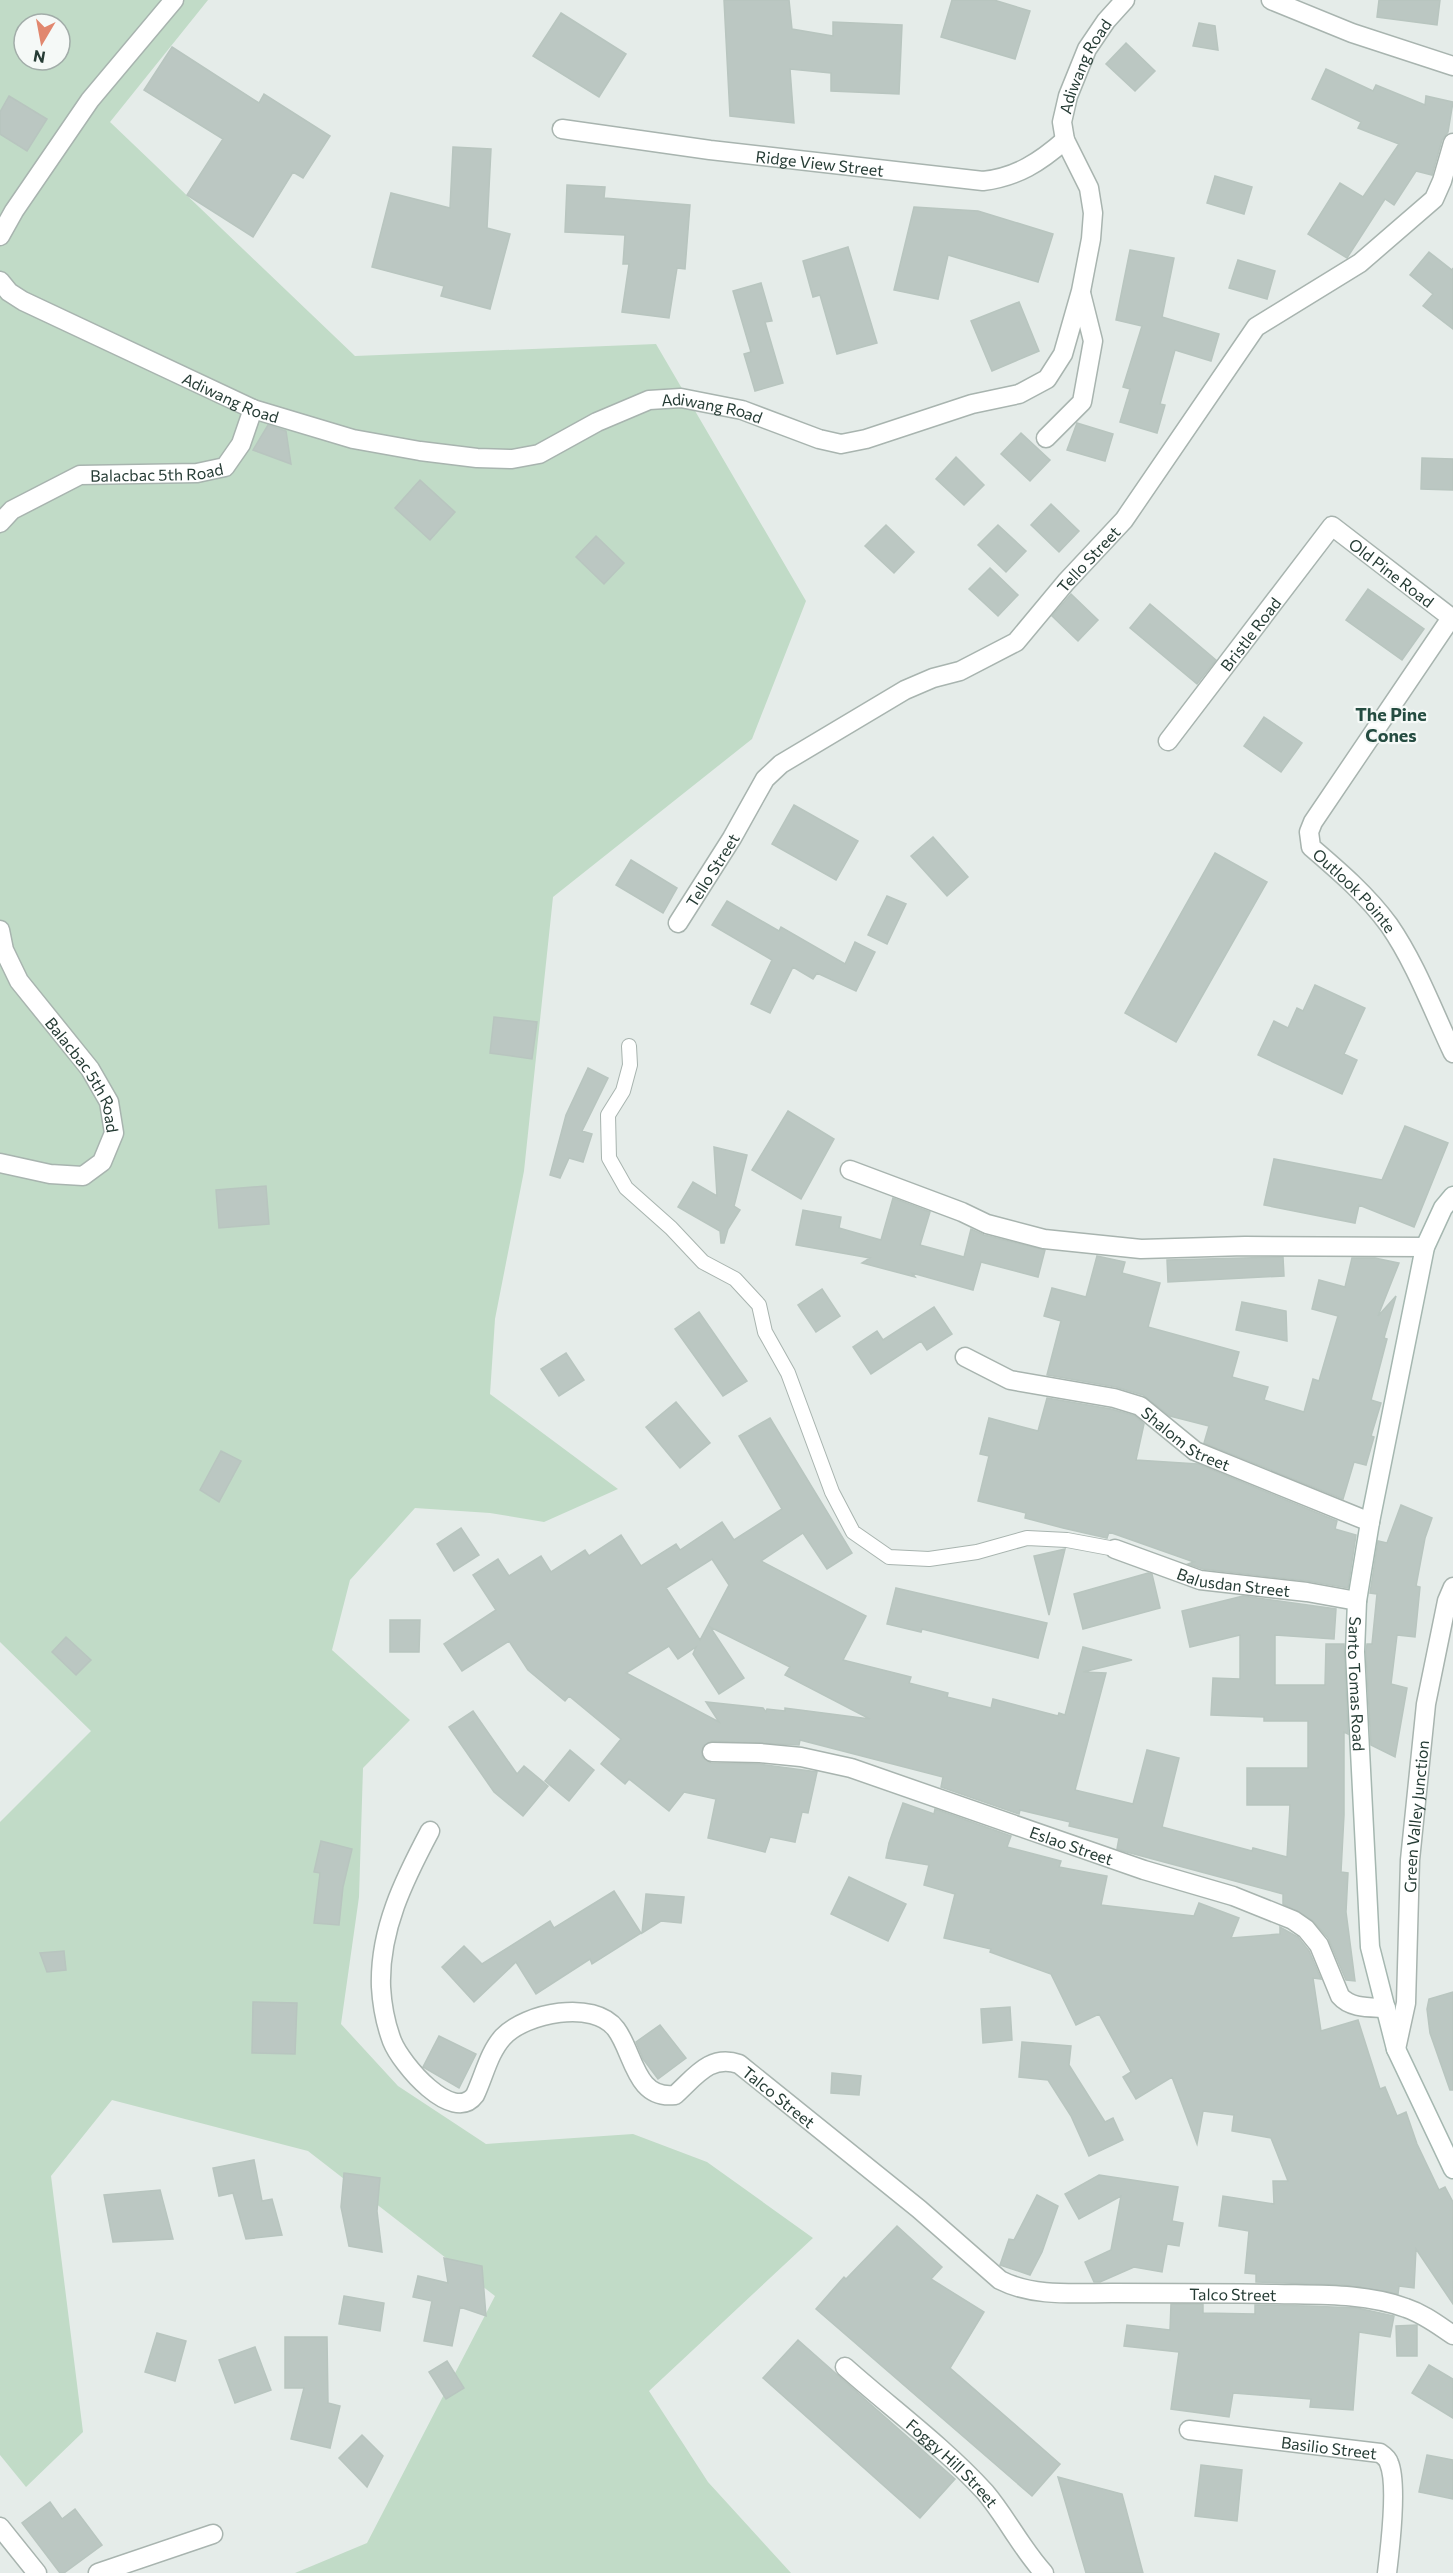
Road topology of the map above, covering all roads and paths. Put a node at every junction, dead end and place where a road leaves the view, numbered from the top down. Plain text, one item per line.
1 (174, 0) edge
2 (1125, 0) edge
3 (1271, 0) edge
4 (1453, 66) edge
5 (562, 129) dead end
6 (1065, 140) junction
7 (1453, 143) edge
8 (0, 236) edge
9 (0, 281) edge
10 (1081, 291) junction
11 (253, 409) junction
12 (1046, 438) dead end
13 (0, 523) edge
14 (1332, 526) joint
15 (1452, 618) edge
16 (1168, 741) dead end
17 (678, 923) dead end
18 (0, 930) edge
19 (629, 1046) dead end
20 (1453, 1053) edge
21 (0, 1163) edge
22 (850, 1170) dead end
23 (1453, 1196) edge
24 (1425, 1247) junction
25 (965, 1357) dead end
26 (1370, 1522) junction
27 (1115, 1549) joint
28 (1453, 1587) edge
29 (1357, 1601) junction
30 (712, 1752) dead end
31 (430, 1831) dead end
32 (1386, 2008) junction
33 (1396, 2049) junction
34 (1453, 2169) edge
35 (1453, 2335) edge
36 (845, 2367) dead end
37 (1189, 2430) dead end
38 (0, 2527) edge
39 (213, 2534) dead end
40 (37, 2573) edge
41 (98, 2573) edge
42 (1044, 2573) edge
43 (1387, 2573) edge

1 - 8 street
2 - 6 street, Adiwang Road
3 - 4 street
5 - 6 street, Ridge View Street
6 - 10 street, Adiwang Road
7 - 17 street, Tello Street
9 - 11 street, Adiwang Road
10 - 11 street, Adiwang Road
10 - 12 street
11 - 13 street, Balacbac 5th Road
14 - 15 street, Old Pine Road
14 - 16 street, Bristle Road
15 - 20 street, Outlook Pointe
18 - 21 street, Balacbac 5th Road
19 - 27 lane
22 - 24 street
23 - 24 street, Santo Tomas Road
24 - 26 street, Santo Tomas Road
25 - 26 street, Shalom Street
26 - 29 street, Santo Tomas Road
27 - 29 street, Balusdan Street
28 - 33 street, Green Valley Junction
29 - 32 street, Santo Tomas Road
30 - 32 street, Eslao Street
31 - 35 street, Talco Street
32 - 33 street, Santo Tomas Road
33 - 34 street, Santo Tomas Road
36 - 42 street, Foggy Hill Street
37 - 43 street, Basilio Street
38 - 40 street
39 - 41 street

